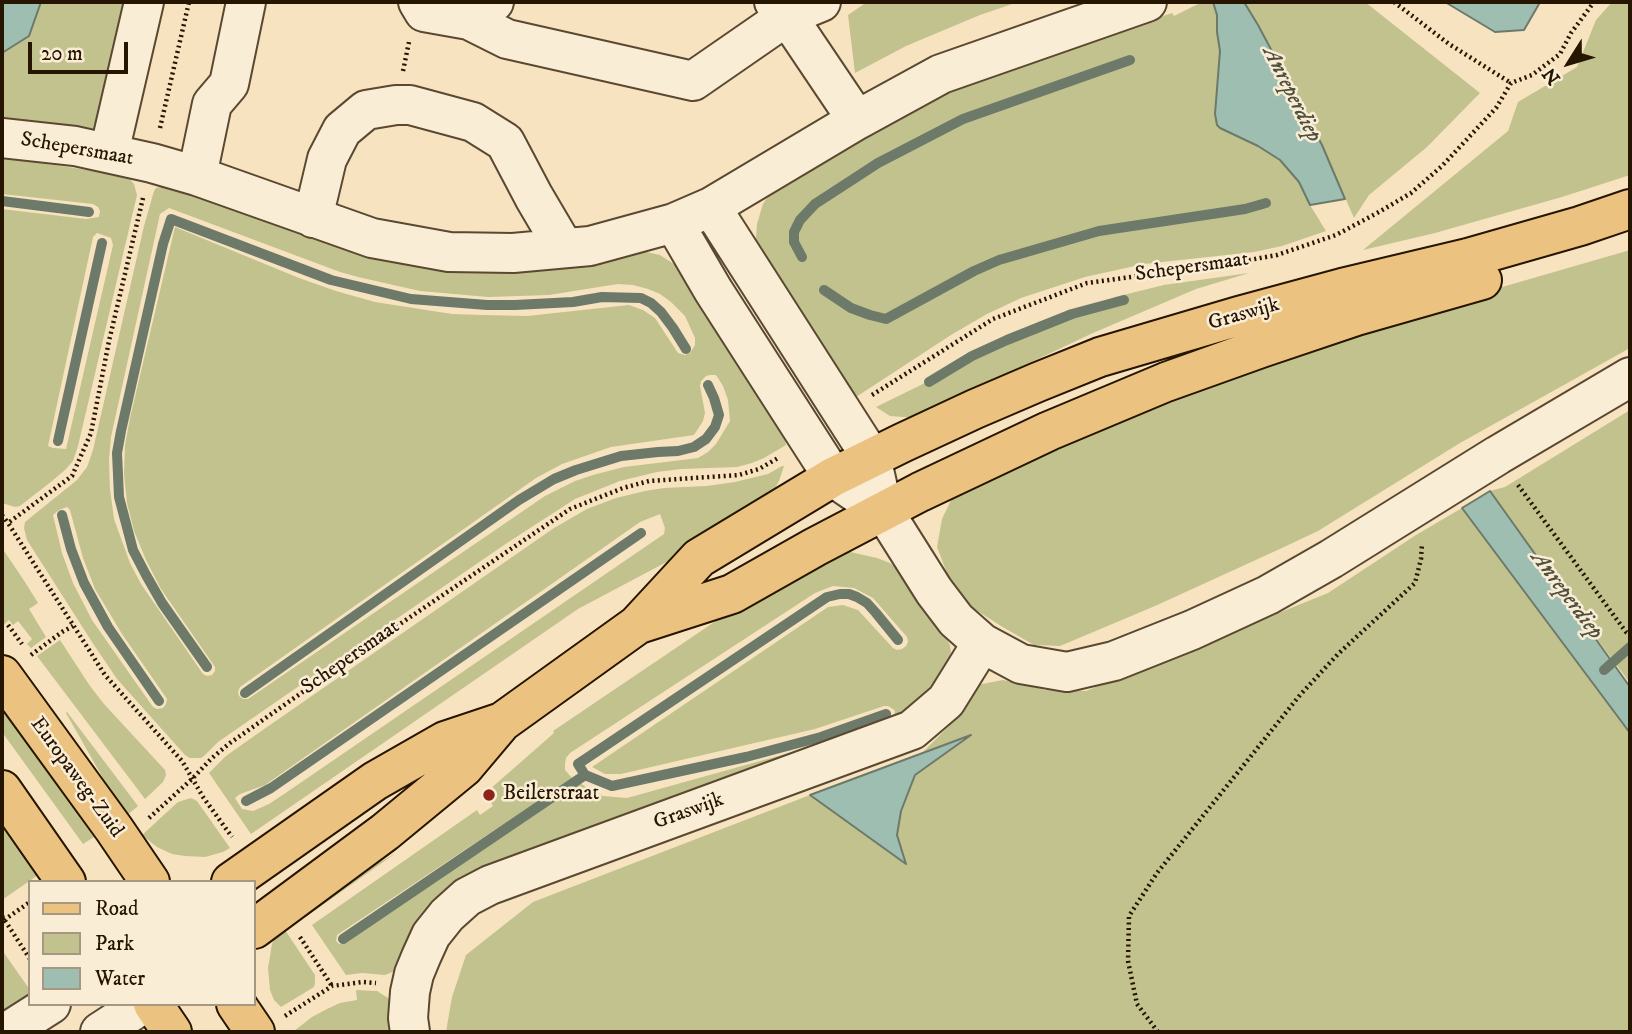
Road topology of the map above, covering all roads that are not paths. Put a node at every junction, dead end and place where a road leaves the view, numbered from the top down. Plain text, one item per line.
1 (144, 2) edge
2 (224, 2) edge
3 (246, 2) edge
4 (1145, 2) edge
5 (794, 6) edge
6 (421, 7) edge
7 (481, 11) edge
8 (212, 104) junction
9 (857, 120) junction
10 (2, 138) edge
11 (109, 153) junction
12 (197, 176) junction
13 (711, 207) junction
14 (1630, 209) edge
15 (313, 218) junction
16 (674, 223) junction
17 (1630, 236) edge
18 (564, 248) junction
19 (1630, 377) edge
20 (871, 457) junction
21 (833, 477) junction
22 (883, 510) junction
23 (637, 625) junction
24 (982, 643) junction
25 (16, 665) edge
26 (502, 722) junction
27 (2, 790) edge
28 (65, 880) edge
29 (149, 880) edge
30 (234, 880) edge
31 (256, 928) edge
32 (48, 1006) edge
33 (140, 1006) edge
34 (154, 1006) edge
35 (239, 1006) edge
36 (268, 1026) edge
37 (7, 1032) edge
38 (100, 1032) edge
39 (172, 1032) edge
40 (410, 1032) edge

1 - 11 street
2 - 8 street
3 - 8 street
4 - 9 street, Schepersmaat
5 - 7 street
5 - 9 street
6 - 7 street
8 - 12 street
9 - 13 street, Schepersmaat
10 - 11 street, Schepersmaat
11 - 12 street, Schepersmaat
12 - 15 street, Schepersmaat
13 - 16 street, Schepersmaat
13 - 20 street
14 - 20 main road, Graswijk
15 - 18 street, Schepersmaat
15 - 18 street
16 - 18 street, Schepersmaat
16 - 21 street
17 - 22 main road, Graswijk
19 - 24 street
20 - 21 main road, Graswijk
20 - 22 street
21 - 22 street
21 - 23 main road, Graswijk
22 - 23 main road, Graswijk
22 - 24 street
23 - 26 main road, Graswijk
24 - 40 street, Graswijk
25 - 29 main road, Europaweg-Zuid
26 - 30 main road, Graswijk
26 - 31 main road, Graswijk
27 - 28 main road
32 - 37 street
33 - 38 street
34 - 39 main road
35 - 36 main road

